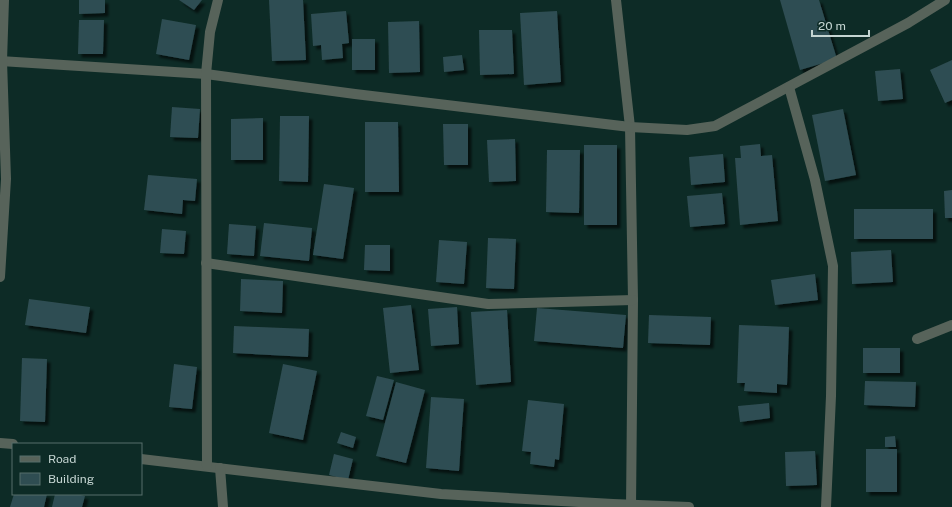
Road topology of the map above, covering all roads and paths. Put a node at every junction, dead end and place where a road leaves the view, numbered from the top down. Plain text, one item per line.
1 (4, 0) edge
2 (218, 0) edge
3 (616, 0) edge
4 (945, 0) edge
5 (1, 61) edge
6 (206, 74) junction
7 (789, 87) junction
8 (630, 127) junction
9 (206, 263) junction
10 (0, 277) edge
11 (633, 300) junction
12 (952, 325) edge
13 (917, 339) dead end
14 (0, 443) edge
15 (12, 444) edge
16 (142, 459) edge
17 (206, 466) junction
18 (220, 468) junction
19 (631, 506) edge
20 (223, 507) edge
21 (689, 507) edge
22 (826, 507) edge

1 - 5 street
2 - 6 street
3 - 8 street
4 - 7 street
5 - 6 street
5 - 10 street
6 - 8 street
6 - 9 street
7 - 8 street
7 - 22 street
8 - 11 street
9 - 11 street
9 - 17 street
11 - 19 street
12 - 13 street
14 - 15 street
16 - 17 street
17 - 18 street
18 - 19 street
18 - 20 street
19 - 21 street

